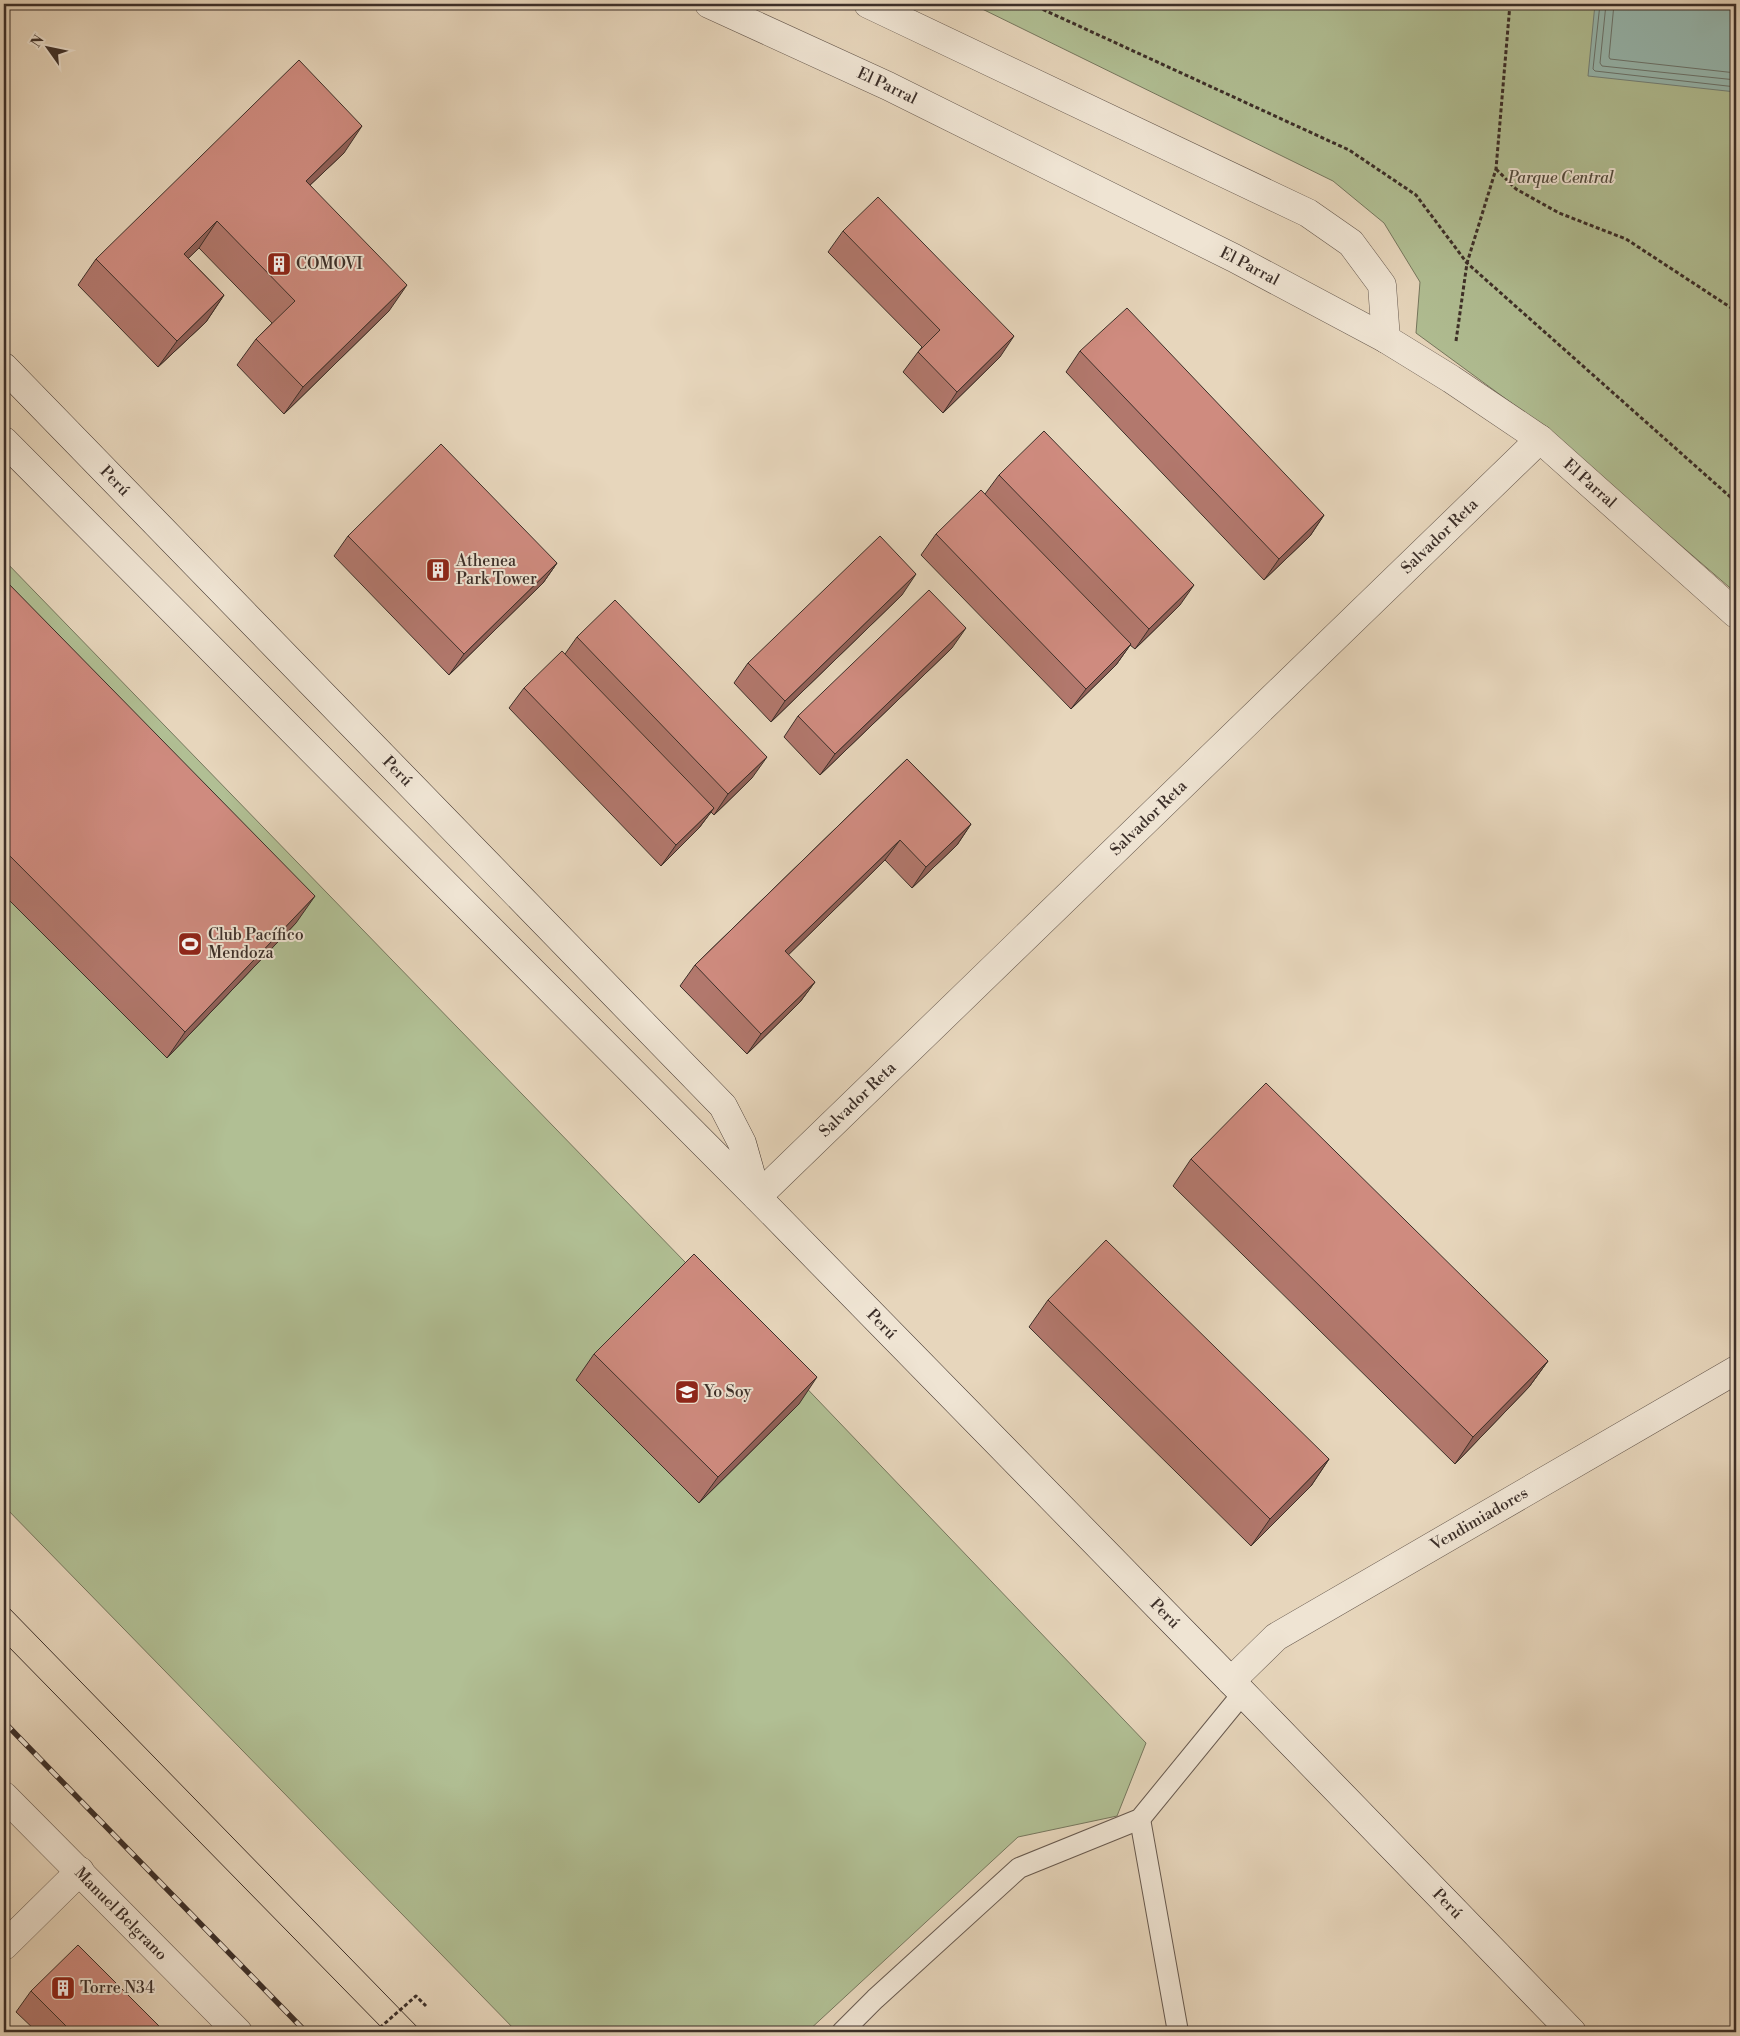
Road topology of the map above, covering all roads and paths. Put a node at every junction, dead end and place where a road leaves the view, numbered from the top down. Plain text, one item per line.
1 (709, 4) edge
2 (868, 4) edge
3 (1031, 4) edge
4 (1510, 4) edge
5 (1496, 169) junction
6 (1467, 263) junction
7 (1736, 311) edge
8 (1386, 339) junction
9 (4, 367) edge
10 (1450, 379) junction
11 (1540, 440) junction
12 (4, 441) edge
13 (1736, 502) edge
14 (1736, 614) edge
15 (757, 1197) junction
16 (1736, 1370) edge
17 (1238, 1687) junction
18 (4, 1796) edge
19 (1140, 1819) junction
20 (80, 1871) junction
21 (4, 1946) edge
22 (426, 2006) dead end
23 (238, 2032) edge
24 (375, 2032) edge
25 (842, 2032) edge
26 (1178, 2032) edge
27 (1572, 2032) edge

1 - 8 street, El Parral
2 - 8 street
3 - 6 path
4 - 5 path
5 - 6 path
5 - 7 path
6 - 10 path
6 - 13 path
8 - 10 street, El Parral
9 - 15 street, Perú
10 - 11 street, El Parral
11 - 14 street, El Parral
11 - 15 street, Salvador Reta
12 - 15 street, Perú
15 - 17 street, Perú
16 - 17 street, Vendimiadores
17 - 19 lane
17 - 27 street, Perú
18 - 20 street, Manuel Belgrano
19 - 25 lane
19 - 26 lane
20 - 21 street
20 - 23 street, Manuel Belgrano
22 - 24 path

